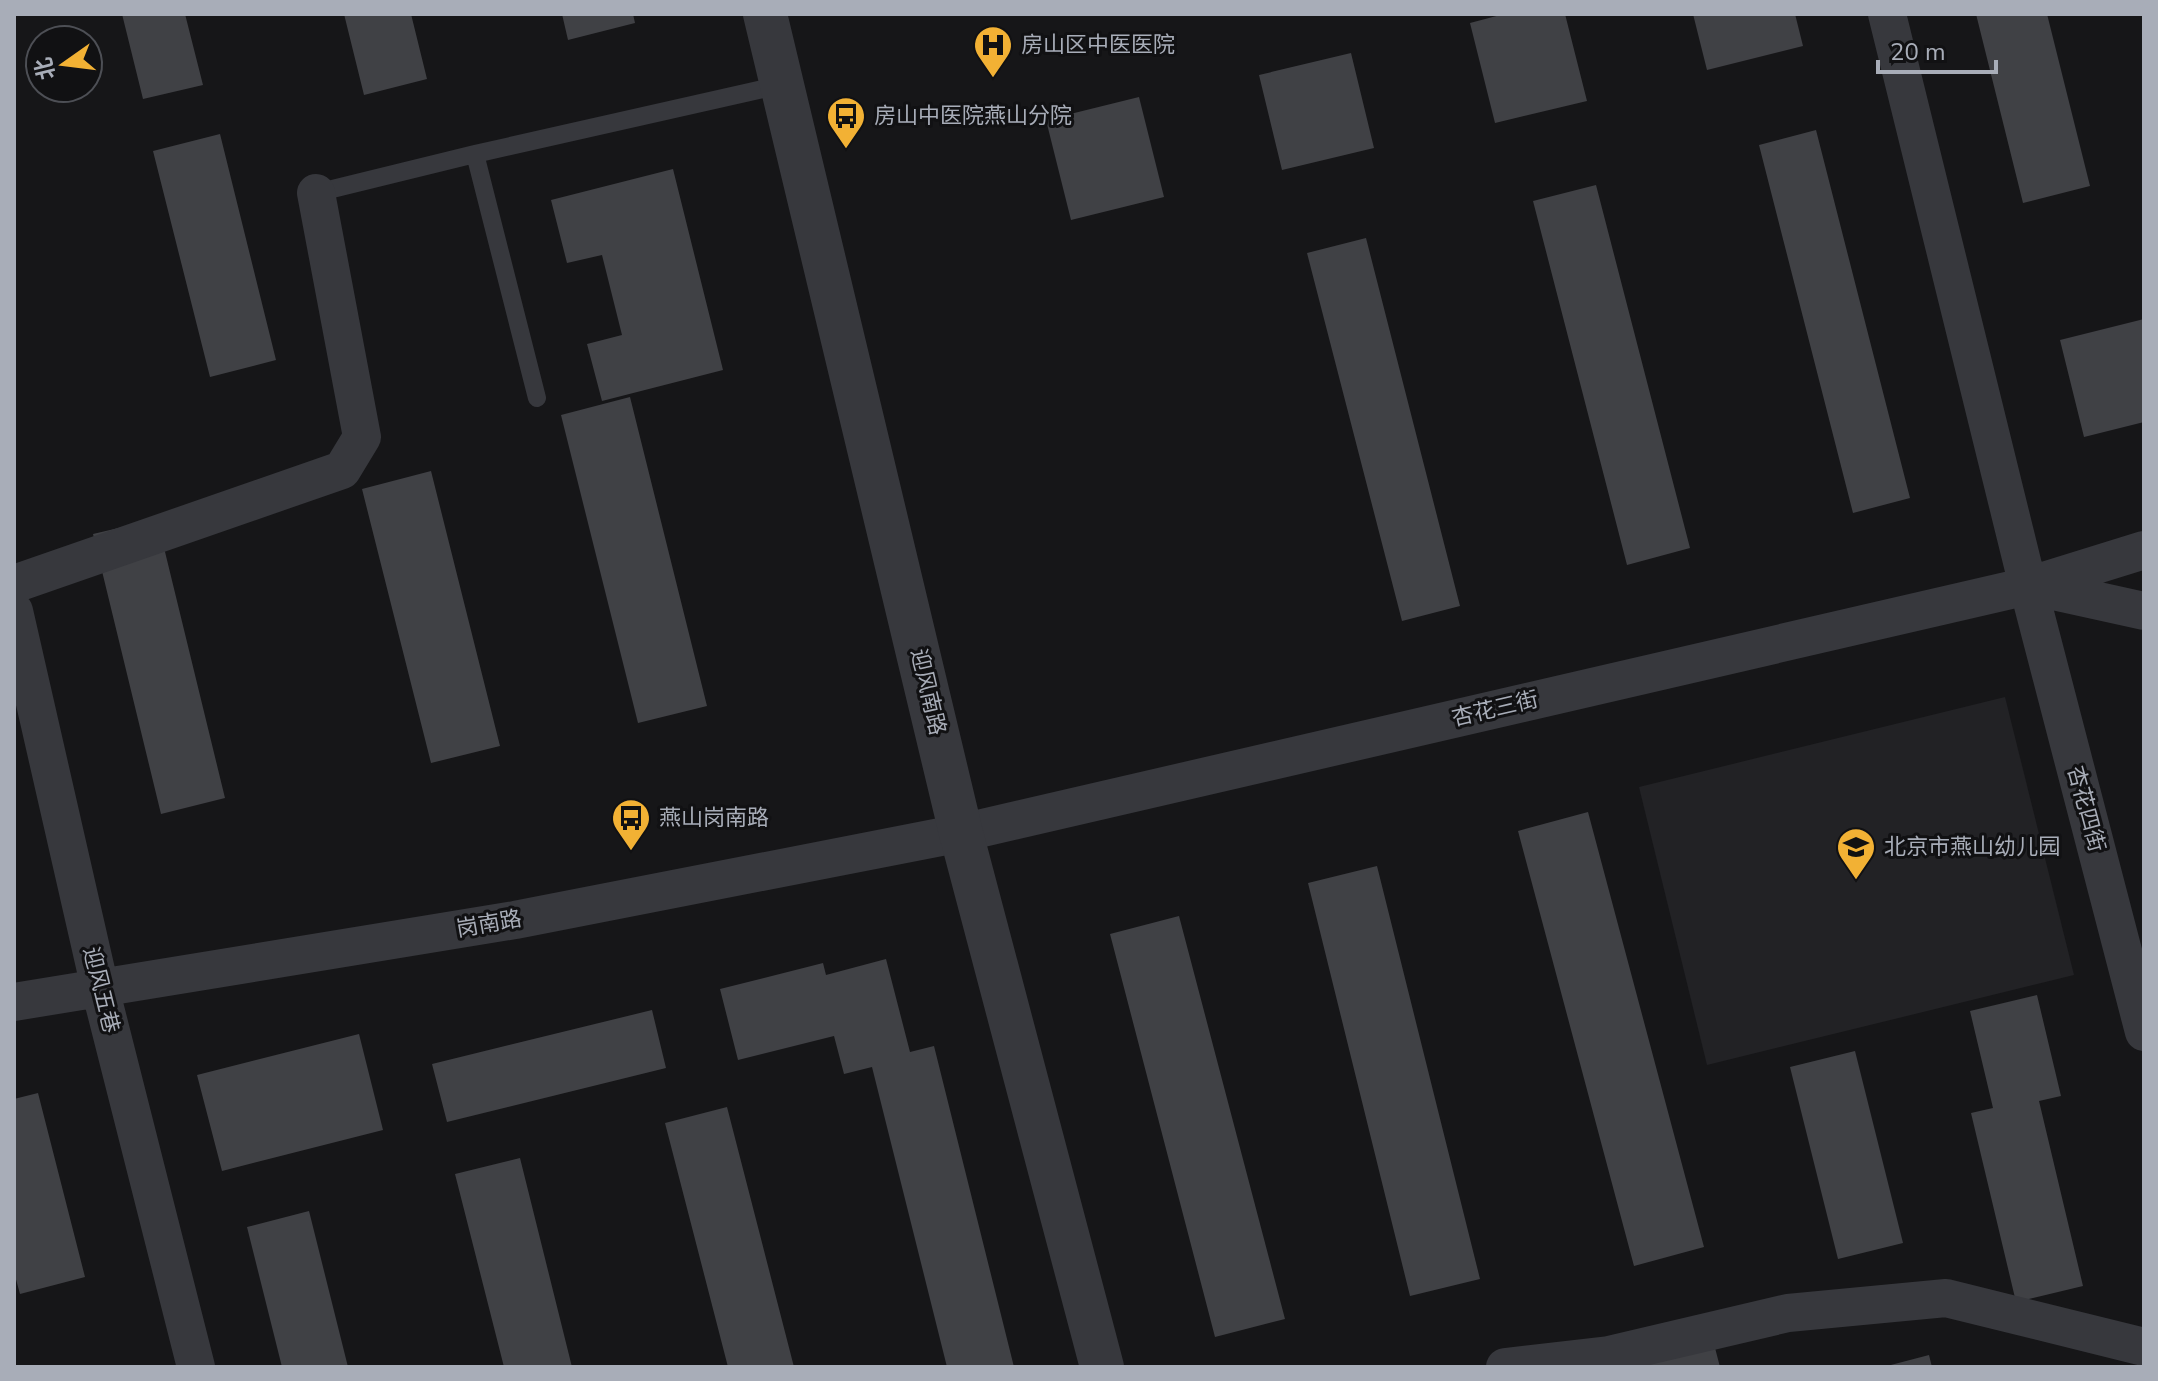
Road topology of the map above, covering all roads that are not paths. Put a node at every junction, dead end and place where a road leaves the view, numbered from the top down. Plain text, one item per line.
1 (765, 14) edge
2 (1887, 14) edge
3 (781, 85) junction
4 (475, 154) junction
5 (316, 193) joint
6 (537, 398) dead end
7 (2144, 550) edge
8 (14, 584) edge
9 (2028, 586) junction
10 (14, 611) edge
11 (2144, 611) edge
12 (961, 833) junction
13 (100, 988) junction
14 (14, 1002) edge
15 (2144, 1032) edge
16 (2144, 1347) edge
17 (1611, 1361) edge
18 (196, 1367) edge
19 (1102, 1367) edge
20 (1505, 1367) edge

1 - 3 street, 迎风南路
2 - 9 street, 杏花四街
3 - 4 lane
3 - 12 street, 迎风南路
4 - 5 lane
4 - 6 lane
5 - 8 street
7 - 9 street, 杏花三街
9 - 11 street, 杏花三街
9 - 12 street, 杏花三街
9 - 15 street, 杏花四街
10 - 13 street, 迎风五巷
12 - 13 street, 岗南路
12 - 19 street, 迎风南路
13 - 14 street, 岗南路
13 - 18 street, 迎风五巷
16 - 17 street
17 - 20 street

